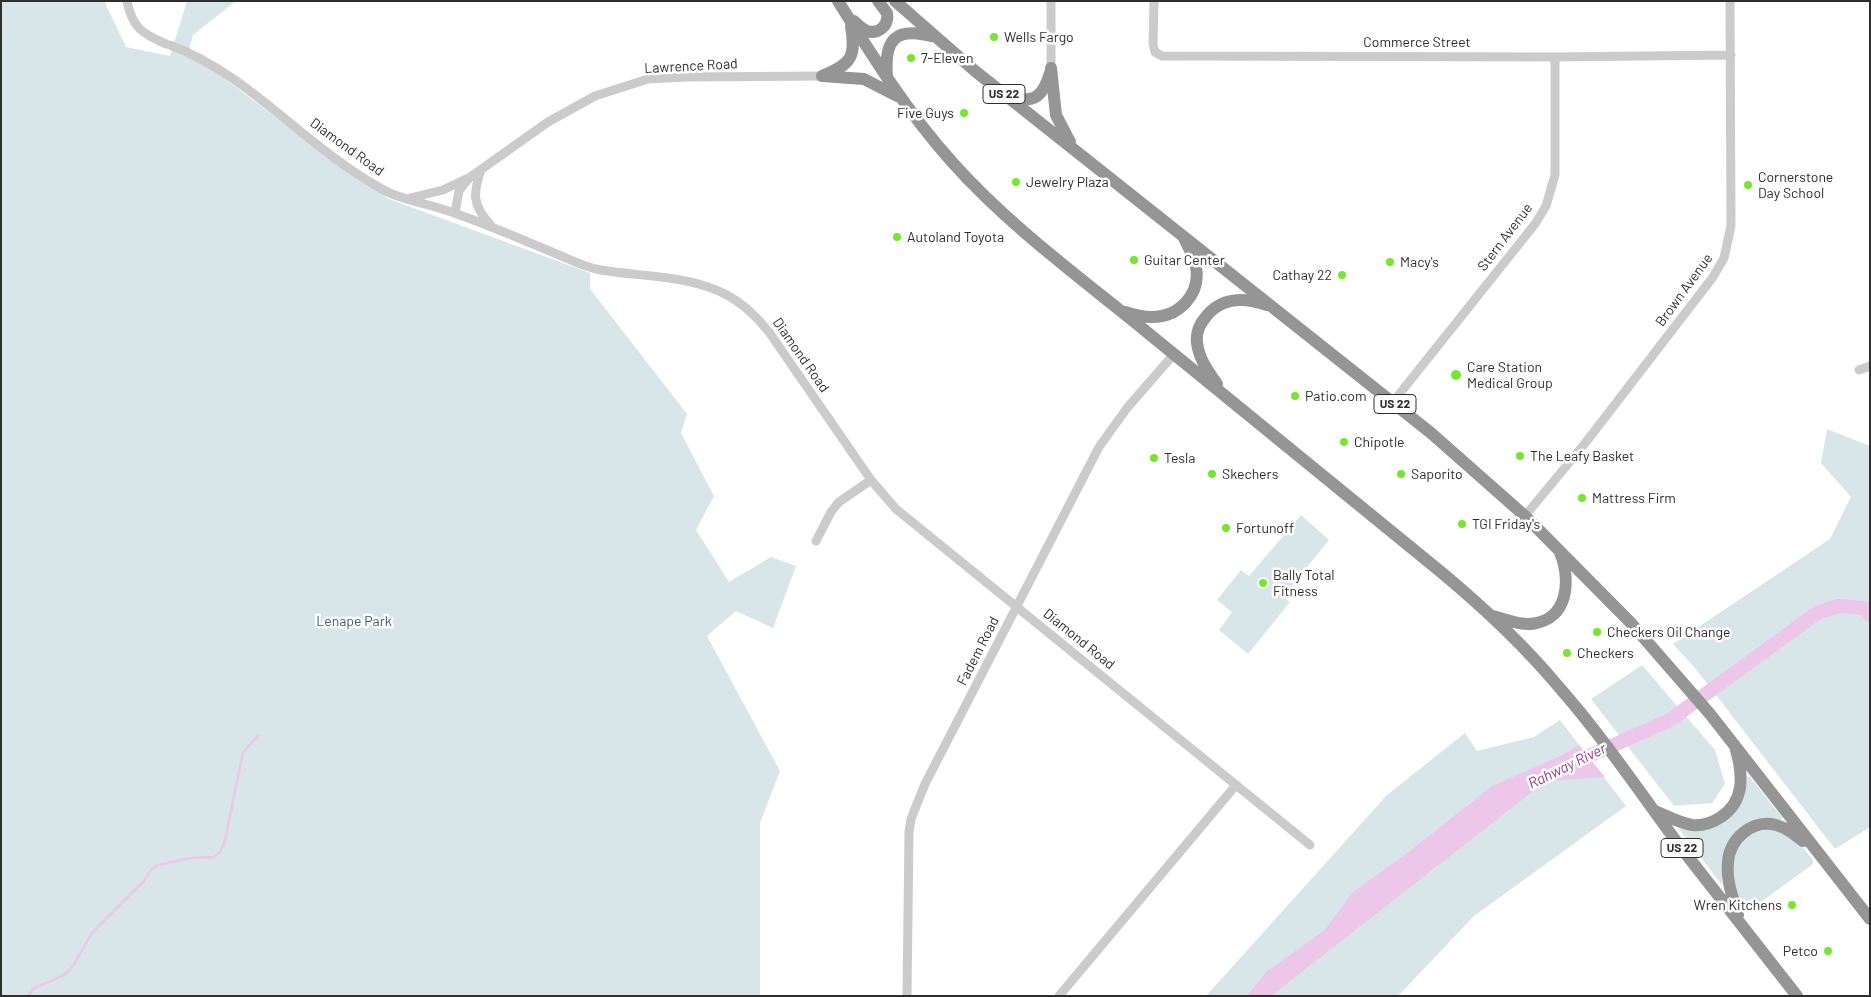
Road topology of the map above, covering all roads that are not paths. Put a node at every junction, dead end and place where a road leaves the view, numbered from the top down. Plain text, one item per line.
1 (127, 1) edge
2 (838, 1) edge
3 (878, 1) edge
4 (895, 1) edge
5 (1051, 1) edge
6 (1154, 1) edge
7 (1730, 1) edge
8 (848, 18) junction
9 (934, 36) junction
10 (1731, 55) junction
11 (1555, 57) junction
12 (1051, 68) junction
13 (822, 76) junction
14 (887, 77) junction
15 (902, 99) junction
16 (1011, 99) junction
17 (1075, 150) junction
18 (481, 170) junction
19 (469, 178) junction
20 (407, 198) junction
21 (455, 213) junction
22 (492, 226) junction
23 (1183, 236) junction
24 (1272, 306) junction
25 (1120, 311) junction
26 (1174, 354) junction
27 (1870, 366) edge
28 (1858, 370) dead end
29 (1224, 394) junction
30 (1393, 402) junction
31 (870, 480) junction
32 (1525, 516) junction
33 (816, 541) dead end
34 (1558, 548) junction
35 (1016, 606) junction
36 (1491, 615) junction
37 (1734, 743) junction
38 (1236, 785) junction
39 (1653, 810) junction
40 (1310, 844) dead end
41 (1818, 853) junction
42 (1870, 919) edge
43 (1742, 925) junction
44 (907, 996) edge
45 (1059, 996) edge
46 (1797, 996) edge

1 - 20 street, Diamond Road
2 - 8 highway, US 22
3 - 8 highway
4 - 9 highway, US 22
5 - 12 street
6 - 11 street, Commerce Street
7 - 10 street, Brown Avenue
8 - 13 highway
8 - 14 highway, US 22
9 - 14 highway
9 - 16 highway, US 22
10 - 11 street, Commerce Street
10 - 32 street, Brown Avenue
11 - 30 street, Stern Avenue
12 - 16 highway
12 - 17 highway
13 - 15 highway
13 - 18 street, Lawrence Road
14 - 15 highway, US 22
15 - 25 highway, US 22
16 - 17 highway, US 22
17 - 23 highway, US 22
18 - 19 street, Lawrence Road
18 - 22 street
19 - 20 street, Lawrence Road
19 - 21 street, Lawrence Road
20 - 21 street, Diamond Road
21 - 22 street, Diamond Road
22 - 31 street, Diamond Road
23 - 24 highway, US 22
23 - 25 highway
24 - 29 highway
24 - 30 highway, US 22
25 - 26 highway, US 22
26 - 29 highway, US 22
26 - 35 street, Fadem Road
27 - 28 street
29 - 36 highway, US 22
30 - 32 highway, US 22
31 - 33 street
31 - 35 street, Diamond Road
32 - 34 highway, US 22
34 - 36 highway
34 - 37 highway, US 22
35 - 38 street, Diamond Road
35 - 44 street, Fadem Road
36 - 39 highway, US 22
37 - 39 highway
37 - 41 highway, US 22
38 - 40 street, Diamond Road
38 - 45 street
39 - 43 highway, US 22
41 - 42 highway, US 22
41 - 43 highway
43 - 46 highway, US 22

